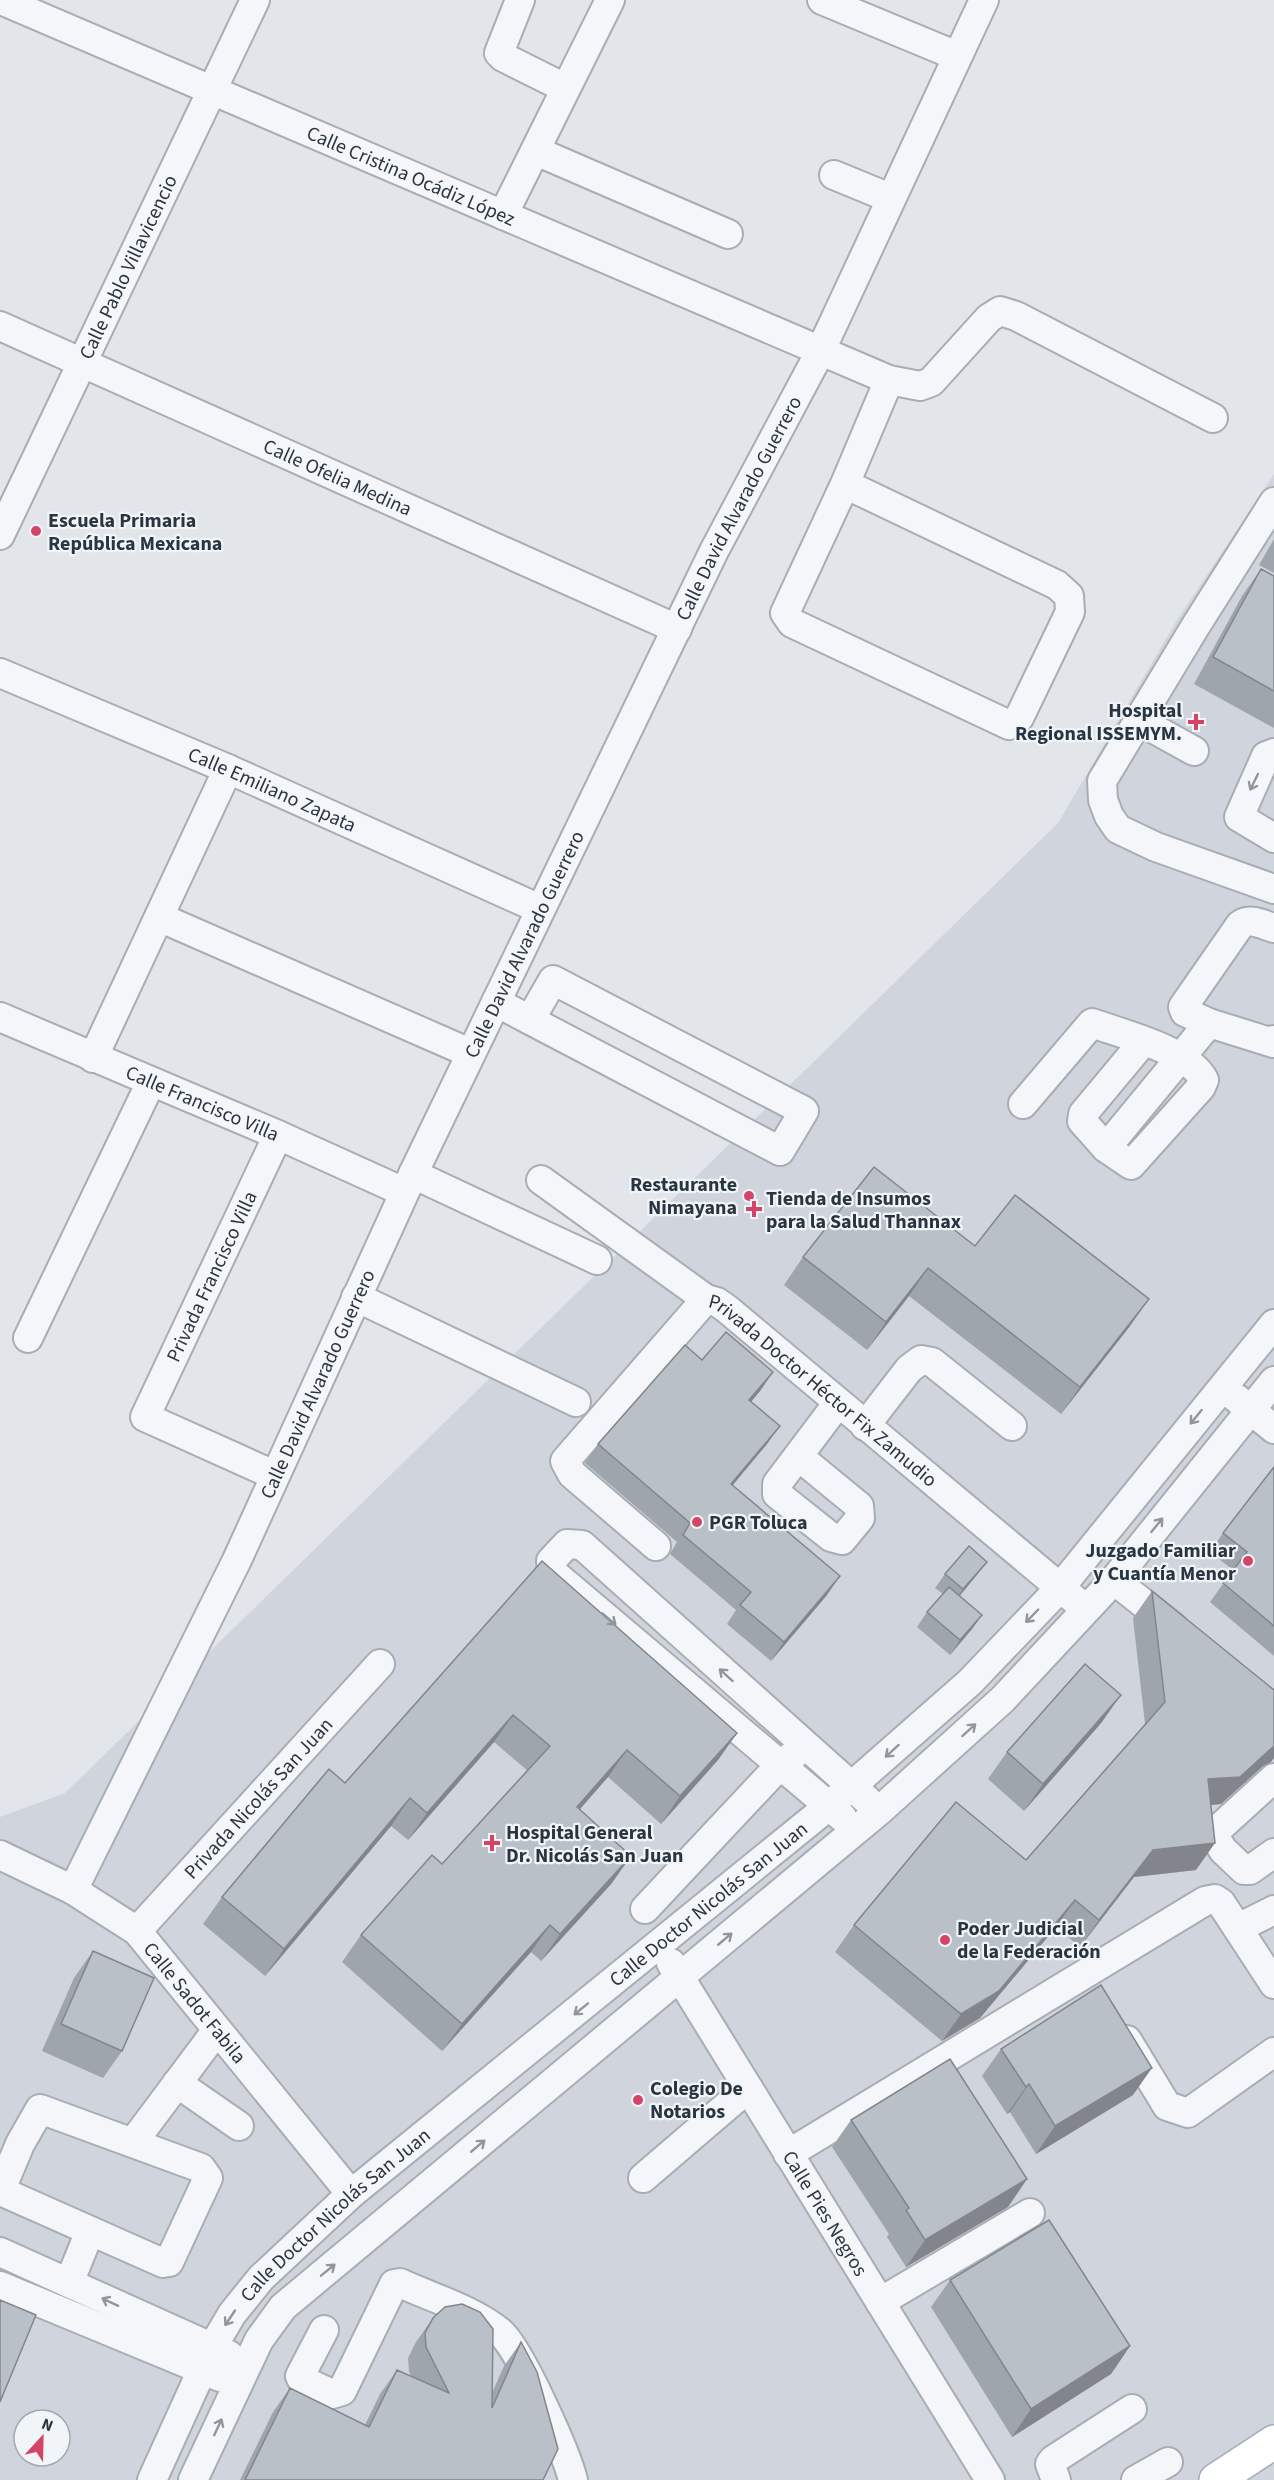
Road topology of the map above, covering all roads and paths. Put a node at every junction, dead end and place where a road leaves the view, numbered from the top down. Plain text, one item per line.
1 (1, 0) edge
2 (255, 0) edge
3 (520, 0) edge
4 (610, 0) edge
5 (822, 0) edge
6 (984, 0) edge
7 (957, 56) junction
8 (565, 88) junction
9 (212, 89) junction
10 (536, 151) junction
11 (834, 175) dead end
12 (890, 198) junction
13 (503, 215) junction
14 (728, 234) dead end
15 (0, 326) edge
16 (820, 352) junction
17 (81, 361) junction
18 (889, 380) junction
19 (1213, 418) dead end
20 (845, 484) junction
21 (1274, 502) edge
22 (0, 535) edge
23 (677, 629) junction
24 (0, 673) edge
25 (1138, 720) junction
26 (1194, 751) dead end
27 (1274, 753) edge
28 (228, 769) junction
29 (1272, 833) edge
30 (1274, 889) edge
31 (540, 909) junction
32 (159, 917) junction
33 (1274, 928) edge
34 (496, 1002) junction
35 (0, 1017) edge
36 (530, 1020) junction
37 (1209, 1023) junction
38 (1143, 1042) junction
39 (1273, 1042) edge
40 (470, 1053) junction
41 (1181, 1057) junction
42 (93, 1058) junction
43 (151, 1082) junction
44 (1023, 1104) dead end
45 (278, 1135) junction
46 (541, 1180) dead end
47 (408, 1183) junction
48 (597, 1260) dead end
49 (356, 1297) junction
50 (706, 1299) junction
51 (1274, 1324) edge
52 (28, 1338) dead end
53 (1274, 1381) edge
54 (1221, 1385) junction
55 (576, 1402) dead end
56 (838, 1403) junction
57 (1250, 1409) junction
58 (865, 1426) junction
59 (1012, 1426) dead end
60 (1274, 1429) edge
61 (798, 1456) dead end
62 (274, 1475) junction
63 (656, 1546) dead end
64 (1113, 1580) junction
65 (1059, 1589) junction
66 (1088, 1610) junction
67 (1195, 1645) edge
68 (380, 1664) dead end
69 (758, 1704) junction
70 (738, 1727) junction
71 (806, 1746) junction
72 (781, 1764) junction
73 (1274, 1778) edge
74 (853, 1786) junction
75 (830, 1805) junction
76 (879, 1811) junction
77 (856, 1830) junction
78 (1274, 1853) edge
79 (0, 1855) edge
80 (687, 1865) junction
81 (73, 1890) junction
82 (721, 1895) junction
83 (645, 1909) dead end
84 (1262, 1922) edge
85 (137, 1931) junction
86 (659, 1946) junction
87 (681, 1977) junction
88 (1274, 1984) edge
89 (1099, 1993) junction
90 (217, 2030) junction
91 (1274, 2052) edge
92 (177, 2083) junction
93 (748, 2088) junction
94 (239, 2126) dead end
95 (134, 2141) junction
96 (788, 2154) junction
97 (643, 2178) dead end
98 (351, 2194) junction
99 (1030, 2212) dead end
100 (90, 2231) junction
101 (0, 2252) edge
102 (69, 2283) junction
103 (0, 2286) edge
104 (880, 2302) junction
105 (283, 2307) junction
106 (324, 2330) junction
107 (160, 2338) junction
108 (362, 2350) junction
109 (207, 2358) junction
110 (243, 2374) junction
111 (1132, 2409) dead end
112 (1274, 2442) edge
113 (1168, 2462) dead end
114 (152, 2480) edge
115 (193, 2480) edge
116 (573, 2480) edge
117 (990, 2480) edge
118 (1056, 2480) edge
119 (1136, 2480) edge
120 (1216, 2480) edge

1 - 9 street, Calle Cristina Ocádiz López
2 - 9 street, Calle Pablo Villavicencio
3 - 8 street
4 - 8 street
5 - 7 street
6 - 7 street, Calle David Alvarado Guerrero
7 - 12 street, Calle David Alvarado Guerrero
8 - 10 street
9 - 13 street, Calle Cristina Ocádiz López
9 - 17 street, Calle Pablo Villavicencio
10 - 13 street
10 - 14 street
11 - 12 street
12 - 16 street, Calle David Alvarado Guerrero
13 - 16 street, Calle Cristina Ocádiz López
15 - 17 street, Calle Ofelia Medina
16 - 18 street, Calle Cristina Ocádiz López
16 - 23 street, Calle David Alvarado Guerrero
17 - 22 street, Calle Pablo Villavicencio
17 - 23 street, Calle Ofelia Medina
18 - 19 street, Calle Cristina Ocádiz López
18 - 20 street
20 - 20 street
21 - 25 street
23 - 31 street, Calle David Alvarado Guerrero
24 - 28 street, Calle Emiliano Zapata
25 - 26 street
25 - 30 street
27 -> 29 street
28 - 31 street, Calle Emiliano Zapata
28 - 32 street
31 - 34 street, Calle David Alvarado Guerrero
32 - 40 street
32 - 42 street
33 - 37 street
34 - 36 street
34 - 40 street, Calle David Alvarado Guerrero
35 - 42 street, Calle Francisco Villa
36 - 36 street
37 - 39 street
37 - 41 street
38 - 41 street
38 - 41 street
38 - 44 street
40 - 47 street, Calle David Alvarado Guerrero
42 - 43 street, Calle Francisco Villa
43 - 45 street, Calle Francisco Villa
43 - 52 street
45 - 47 street, Calle Francisco Villa
45 - 62 street, Privada Francisco Villa
46 - 50 street
47 - 48 street, Calle Francisco Villa
47 - 49 street, Calle David Alvarado Guerrero
49 - 55 street
49 - 62 street, Calle David Alvarado Guerrero
50 - 56 street, Privada Doctor Héctor Fix Zamudio
50 - 63 street, Privada Doctor Héctor Fix Zamudio
51 - 54 street, Calle Doctor Nicolás San Juan
53 - 57 street, Calle Doctor Nicolás San Juan
54 - 57 street
54 -> 65 street, Calle Doctor Nicolás San Juan
56 - 58 street, Privada Doctor Héctor Fix Zamudio
56 - 61 street
57 - 60 street
64 -> 57 street, Calle Doctor Nicolás San Juan
58 - 59 street
58 - 65 street, Privada Doctor Héctor Fix Zamudio
62 - 81 street, Calle David Alvarado Guerrero
64 - 66 street, Calle Doctor Nicolás San Juan
64 - 67 street
65 - 66 street, Privada Doctor Héctor Fix Zamudio
65 -> 74 street, Calle Doctor Nicolás San Juan
76 -> 66 street, Calle Doctor Nicolás San Juan
68 - 85 street, Privada Nicolás San Juan
69 - 70 street
69 -> 70 street
69 - 71 street
70 - 72 street
71 - 72 street
71 - 74 street
72 - 75 street
72 - 80 street
73 - 78 street
74 - 75 street, Calle Doctor Nicolás San Juan
74 - 76 street
75 - 77 street
75 - 82 street, Calle Doctor Nicolás San Juan
76 - 77 street, Calle Doctor Nicolás San Juan
87 -> 77 street, Calle Doctor Nicolás San Juan
79 - 81 street, Calle Sadot Fabila
80 - 82 street
80 - 83 street
81 - 85 street, Calle Sadot Fabila
82 - 86 street, Calle Doctor Nicolás San Juan
84 - 88 street
84 - 89 street
85 - 90 street, Calle Sadot Fabila
86 - 87 street, Calle Pies Negros
86 -> 98 street, Calle Doctor Nicolás San Juan
87 - 93 street, Calle Pies Negros
105 -> 87 street, Calle Doctor Nicolás San Juan
89 - 91 street
89 - 96 street
90 - 92 street
90 - 98 street, Calle Sadot Fabila
92 - 94 street
92 - 95 street
93 - 96 street, Calle Pies Negros
93 - 97 street
95 - 100 street
95 - 100 street
96 - 104 street, Calle Pies Negros
98 -> 109 street, Calle Doctor Nicolás San Juan
99 - 104 street
100 - 102 street
101 - 102 street
107 -> 102 street
103 - 107 street
104 - 117 street, Calle Pies Negros
105 - 106 street
105 - 110 street, Calle Doctor Nicolás San Juan
106 - 108 street
106 - 108 street
107 - 109 street
108 - 116 street
109 - 110 street
109 - 114 street, Calle Doctor Nicolás San Juan
115 -> 110 street, Calle Doctor Nicolás San Juan
111 - 118 street
112 - 120 main road
113 - 119 street

